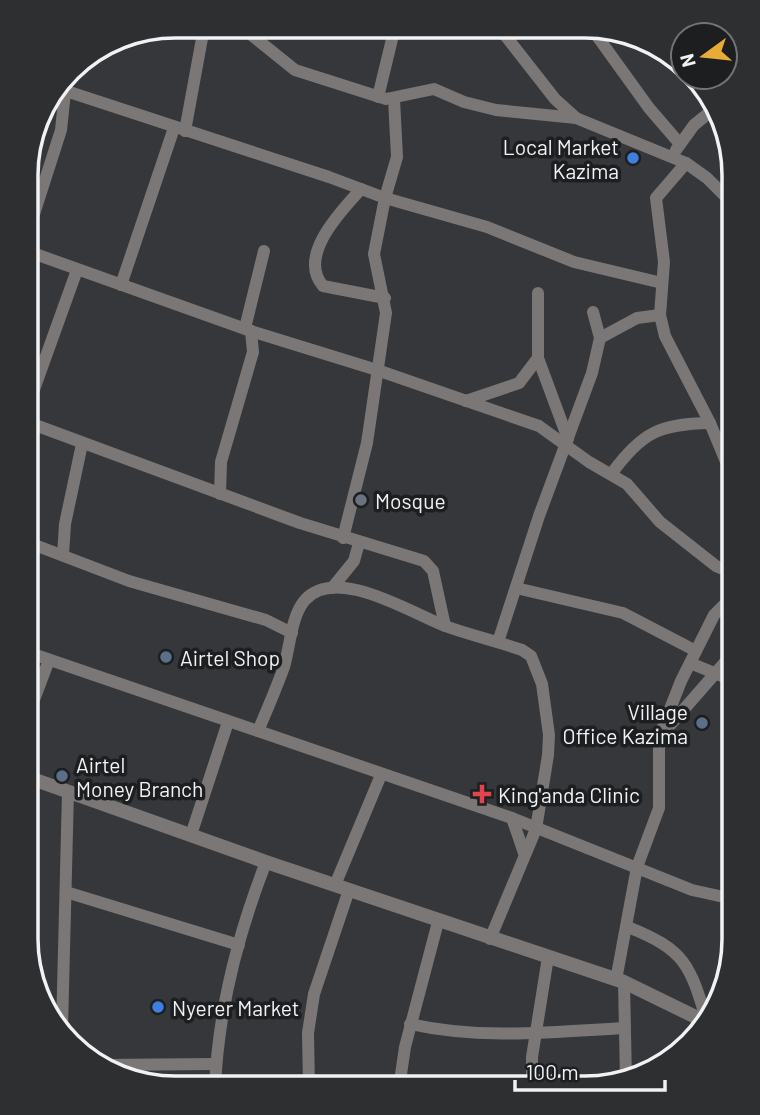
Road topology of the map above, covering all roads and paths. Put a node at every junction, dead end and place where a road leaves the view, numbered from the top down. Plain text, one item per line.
1 (202, 38) edge
2 (255, 38) edge
3 (392, 38) edge
4 (507, 38) edge
5 (600, 40) edge
6 (67, 92) edge
7 (378, 97) junction
8 (394, 99) junction
9 (61, 101) edge
10 (707, 115) edge
11 (576, 118) junction
12 (180, 129) junction
13 (680, 144) junction
14 (672, 156) junction
15 (686, 163) junction
16 (360, 189) junction
17 (722, 193) edge
18 (384, 198) junction
19 (38, 202) edge
20 (264, 251) dead end
21 (38, 255) edge
22 (77, 270) junction
23 (663, 283) junction
24 (121, 285) junction
25 (538, 292) dead end
26 (385, 298) junction
27 (593, 312) dead end
28 (660, 315) junction
29 (248, 330) junction
30 (271, 338) junction
31 (600, 338) junction
32 (253, 352) junction
33 (538, 358) junction
34 (377, 370) junction
35 (38, 381) edge
36 (466, 401) junction
37 (701, 405) junction
38 (38, 422) edge
39 (687, 423) junction
40 (710, 423) junction
41 (38, 426) edge
42 (41, 427) junction
43 (567, 442) junction
44 (82, 444) junction
45 (722, 451) edge
46 (612, 473) junction
47 (220, 494) junction
48 (343, 538) junction
49 (359, 543) junction
50 (38, 546) edge
51 (63, 555) junction
52 (721, 568) edge
53 (332, 588) junction
54 (516, 588) junction
55 (721, 608) edge
56 (445, 626) junction
57 (292, 633) junction
58 (498, 642) junction
59 (696, 651) junction
60 (38, 656) edge
61 (49, 660) junction
62 (690, 663) junction
63 (721, 666) edge
64 (715, 673) junction
65 (721, 676) edge
66 (38, 689) edge
67 (228, 722) junction
68 (258, 732) junction
69 (659, 737) junction
70 (381, 775) junction
71 (38, 780) edge
72 (68, 792) junction
73 (512, 818) junction
74 (536, 830) junction
75 (191, 835) junction
76 (524, 853) junction
77 (265, 862) junction
78 (637, 867) junction
79 (342, 887) junction
80 (66, 892) junction
81 (721, 896) edge
82 (439, 922) junction
83 (628, 927) junction
84 (490, 939) junction
85 (239, 945) junction
86 (548, 957) junction
87 (620, 981) junction
88 (702, 1010) edge
89 (62, 1016) edge
90 (697, 1018) edge
91 (411, 1024) junction
92 (625, 1028) junction
93 (536, 1034) junction
94 (216, 1064) junction
95 (121, 1065) edge
96 (626, 1070) edge
97 (216, 1076) edge
98 (309, 1076) edge
99 (401, 1076) edge
100 (533, 1076) edge

1 - 12 street
2 - 7 street
3 - 7 street
4 - 11 street
5 - 13 street
6 - 12 street
7 - 8 street
8 - 11 street
8 - 18 street
9 - 19 street
10 - 13 street
11 - 14 street
12 - 16 street
12 - 24 street
13 - 14 street
14 - 15 street
15 - 17 street
15 - 23 street
16 - 18 street
16 - 26 street
18 - 23 street
18 - 26 street
20 - 29 street
21 - 22 street
22 - 24 street
22 - 35 street
23 - 28 street
24 - 29 street
25 - 33 street
26 - 34 street
27 - 31 street
28 - 31 street
28 - 37 street
29 - 30 street
29 - 32 street
30 - 32 street
30 - 34 street
31 - 43 street
32 - 47 street
33 - 36 street
33 - 43 street
34 - 36 street
34 - 48 street
36 - 43 street
37 - 39 street
37 - 40 street
38 - 42 street
39 - 40 street
39 - 46 street
40 - 45 street
41 - 42 street
42 - 44 street
43 - 46 street
43 - 54 street
44 - 47 street
44 - 51 street
46 - 52 street
47 - 48 street
48 - 49 street
49 - 53 street
49 - 56 street
50 - 51 street
51 - 57 street
53 - 56 street
53 - 57 street
54 - 58 street
54 - 59 street
55 - 59 street
56 - 58 street
57 - 68 street
58 - 74 street
59 - 62 street
60 - 61 street
61 - 66 street
61 - 67 street
62 - 64 street
62 - 69 street
63 - 64 street
64 - 65 street
64 - 69 street
67 - 68 street
67 - 75 street
68 - 70 street
69 - 78 street
70 - 73 street
70 - 79 street
71 - 72 street
72 - 75 street
72 - 80 street
73 - 74 street
73 - 76 street
74 - 76 street
74 - 78 street
75 - 77 street
76 - 84 street
77 - 79 street
77 - 85 street
78 - 81 street
78 - 83 street
79 - 82 street
79 - 98 street
80 - 85 street
80 - 89 street
82 - 84 street
82 - 91 street
83 - 87 street
83 - 88 street
84 - 86 street
85 - 94 street
86 - 87 street
86 - 93 street
87 - 90 street
87 - 92 street
91 - 93 street
91 - 99 street
92 - 93 street
92 - 96 street
93 - 100 street
94 - 95 street
94 - 97 street

